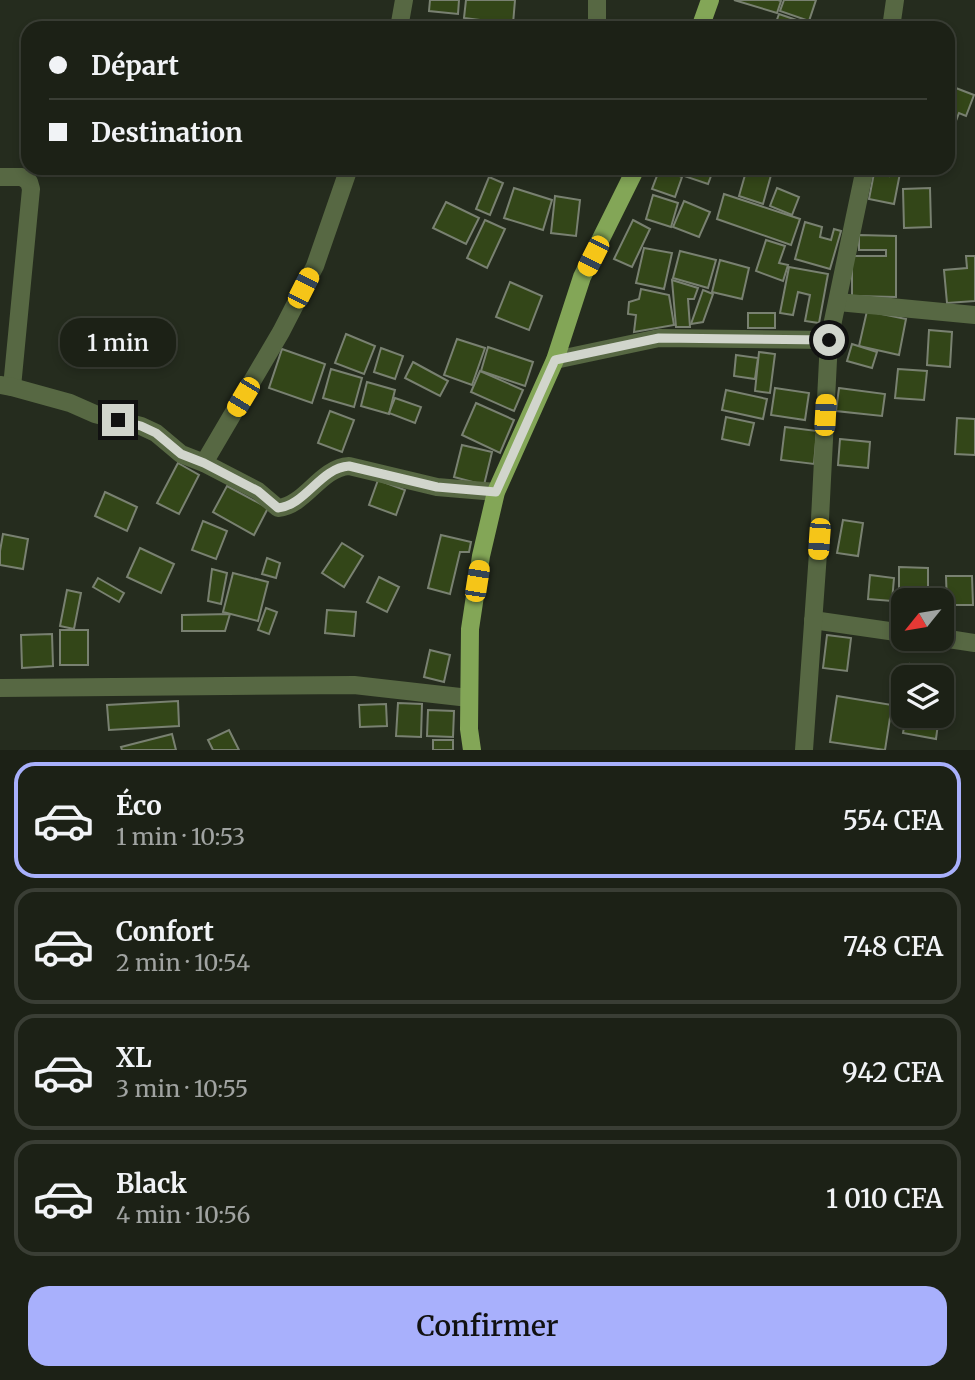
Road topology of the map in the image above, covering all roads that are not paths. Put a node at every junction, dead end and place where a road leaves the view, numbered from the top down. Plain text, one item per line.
1 (404, 0) edge
2 (597, 0) edge
3 (710, 0) edge
4 (895, 0) edge
5 (400, 21) edge
6 (597, 21) edge
7 (702, 21) edge
8 (892, 21) edge
9 (346, 175) edge
10 (630, 175) edge
11 (864, 175) edge
12 (0, 177) edge
13 (838, 302) junction
14 (975, 315) edge
15 (829, 340) junction
16 (555, 360) junction
17 (6, 386) edge
18 (204, 463) junction
19 (496, 492) junction
20 (813, 620) junction
21 (891, 631) edge
22 (954, 640) edge
23 (975, 643) edge
24 (0, 688) edge
25 (470, 698) junction
26 (472, 750) edge
27 (804, 750) edge

1 - 5 street
2 - 6 street
3 - 7 main road
4 - 8 street
9 - 18 street
10 - 16 main road
11 - 13 street
12 - 17 street
13 - 14 street
13 - 15 street
15 - 16 street
15 - 20 street
16 - 19 main road
17 - 18 street
18 - 19 street
19 - 25 main road
20 - 21 street
20 - 27 street
22 - 23 street
24 - 25 street
25 - 26 main road

